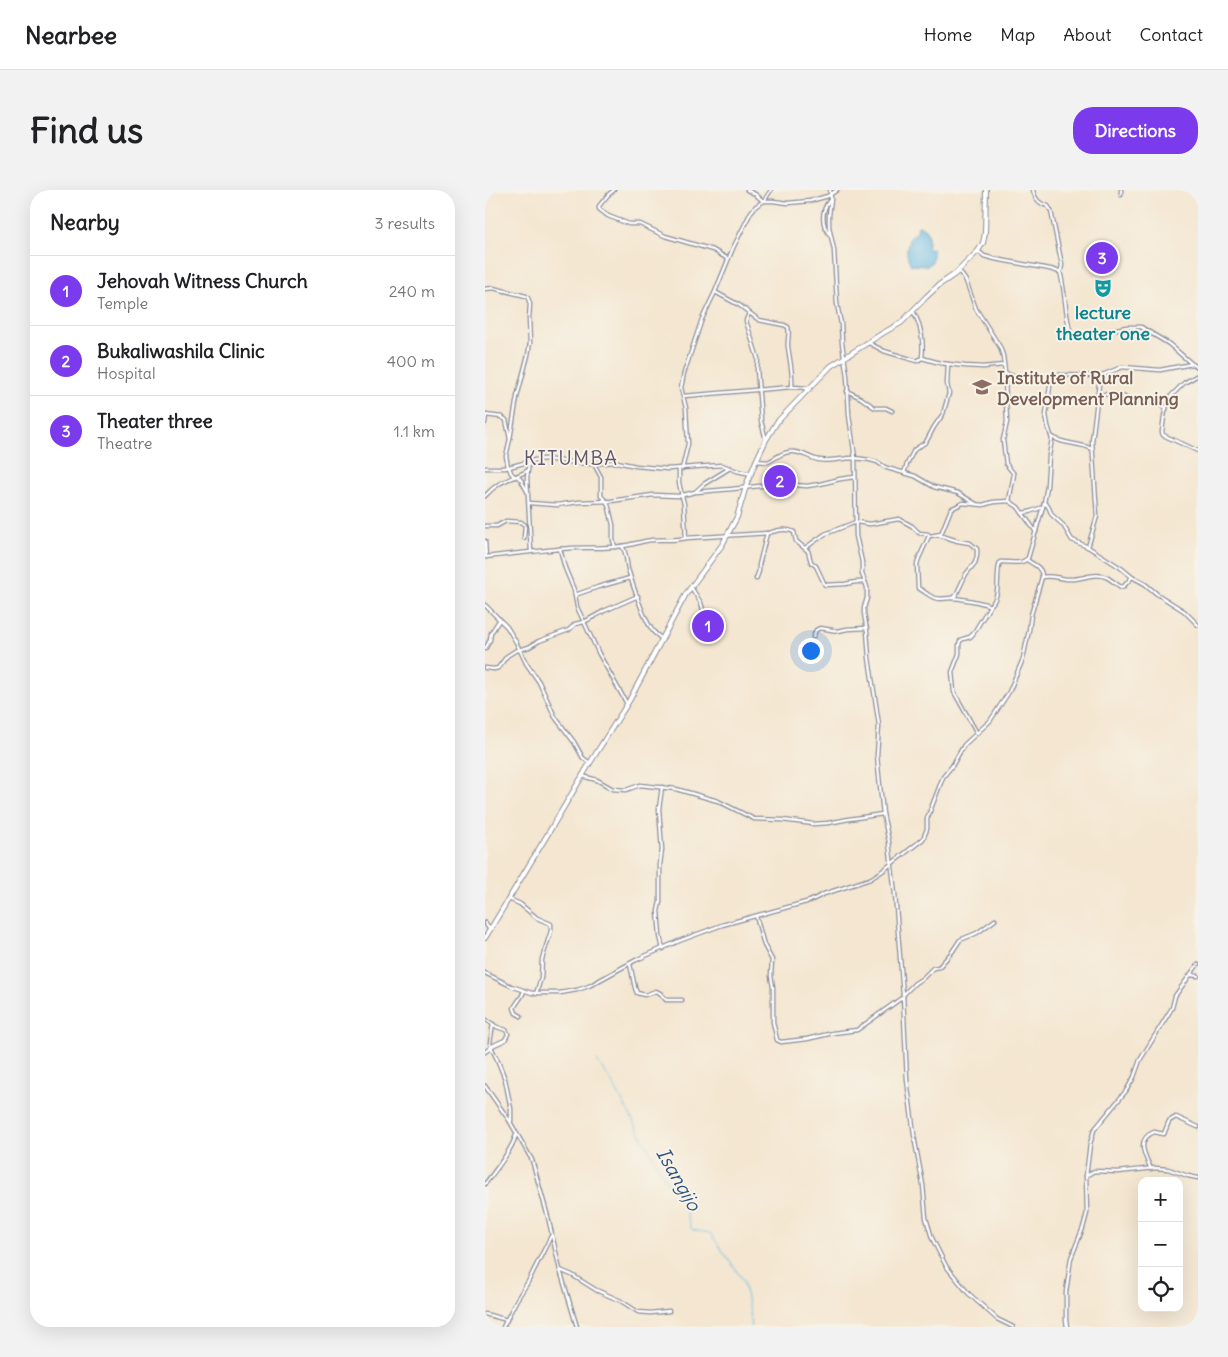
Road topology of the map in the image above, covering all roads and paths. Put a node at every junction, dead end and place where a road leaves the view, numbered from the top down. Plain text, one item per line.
1 (614, 190) edge
2 (747, 190) edge
3 (771, 190) edge
4 (830, 190) edge
5 (836, 190) edge
6 (1033, 190) edge
7 (1121, 190) edge
8 (987, 191) edge
9 (831, 194) junction
10 (1121, 195) dead end
11 (831, 199) junction
12 (764, 201) junction
13 (831, 236) junction
14 (978, 251) junction
15 (729, 259) junction
16 (959, 271) junction
17 (1059, 271) junction
18 (485, 289) edge
19 (715, 292) junction
20 (913, 311) junction
21 (749, 312) junction
22 (869, 343) junction
23 (844, 357) junction
24 (922, 358) junction
25 (948, 364) junction
26 (1192, 364) junction
27 (1004, 365) junction
28 (1198, 367) edge
29 (1006, 373) junction
30 (1198, 375) edge
31 (1100, 376) junction
32 (1050, 378) junction
33 (792, 387) junction
34 (810, 388) junction
35 (758, 390) junction
36 (847, 392) junction
37 (1097, 394) junction
38 (684, 396) junction
39 (1166, 408) junction
40 (892, 412) dead end
41 (485, 415) edge
42 (485, 423) edge
43 (1051, 436) junction
44 (510, 439) junction
45 (766, 440) junction
46 (1092, 449) junction
47 (1198, 452) edge
48 (855, 458) junction
49 (756, 461) junction
50 (529, 462) junction
51 (594, 464) junction
52 (508, 467) junction
53 (485, 468) edge
54 (730, 468) junction
55 (680, 469) junction
56 (527, 471) junction
57 (904, 473) junction
58 (751, 474) junction
59 (516, 477) junction
60 (855, 477) junction
61 (746, 488) junction
62 (695, 492) junction
63 (528, 493) junction
64 (485, 496) edge
65 (683, 496) junction
66 (605, 500) junction
67 (1009, 501) junction
68 (1044, 502) junction
69 (529, 503) junction
70 (975, 504) junction
71 (1043, 508) junction
72 (1022, 513) junction
73 (856, 522) junction
74 (485, 526) edge
75 (1036, 532) junction
76 (767, 533) junction
77 (939, 534) junction
78 (727, 535) junction
79 (929, 536) junction
80 (524, 538) dead end
81 (687, 538) junction
82 (485, 541) edge
83 (622, 546) junction
84 (615, 547) junction
85 (805, 548) junction
86 (1088, 548) junction
87 (560, 549) junction
88 (531, 551) junction
89 (485, 557) edge
90 (1027, 560) junction
91 (1042, 577) junction
92 (1132, 577) junction
93 (631, 578) junction
94 (756, 579) dead end
95 (865, 582) junction
96 (691, 587) junction
97 (575, 595) junction
98 (638, 596) junction
99 (951, 598) junction
100 (485, 605) edge
101 (989, 606) junction
102 (500, 619) junction
103 (706, 619) dead end
104 (584, 622) junction
105 (1198, 625) edge
106 (867, 628) junction
107 (813, 636) dead end
108 (662, 639) junction
109 (485, 649) edge
110 (520, 649) junction
111 (485, 668) edge
112 (627, 704) junction
113 (977, 733) junction
114 (589, 763) junction
115 (582, 776) junction
116 (662, 787) junction
117 (883, 814) junction
118 (892, 864) junction
119 (509, 899) junction
120 (756, 916) junction
121 (995, 920) dead end
122 (485, 923) edge
123 (490, 930) junction
124 (485, 938) edge
125 (663, 948) junction
126 (630, 964) junction
127 (1198, 964) edge
128 (485, 974) edge
129 (1190, 976) junction
130 (1198, 976) edge
131 (524, 991) junction
132 (536, 994) junction
133 (903, 996) junction
134 (681, 1000) dead end
135 (521, 1016) dead end
136 (485, 1019) edge
137 (493, 1024) junction
138 (491, 1047) junction
139 (485, 1052) edge
140 (485, 1086) edge
141 (511, 1123) junction
142 (1198, 1127) edge
143 (516, 1133) junction
144 (1151, 1169) junction
145 (1086, 1176) junction
146 (1198, 1178) edge
147 (485, 1184) edge
148 (552, 1235) junction
149 (560, 1270) junction
150 (669, 1311) dead end
151 (485, 1314) edge
152 (507, 1320) junction
153 (503, 1327) edge
154 (577, 1327) edge
155 (1013, 1327) edge
156 (1067, 1327) edge

1 - 15 street
2 - 12 street
3 - 12 street
4 - 9 street
5 - 9 street
6 - 17 street
7 - 10 street
8 - 14 street
9 - 11 street
9 - 12 street
11 - 13 street
11 - 13 street
12 - 15 street
13 - 23 street
14 - 16 street
14 - 17 street
15 - 19 street
16 - 20 street
16 - 27 street
17 - 26 street
18 - 44 street
19 - 21 street
19 - 38 street
20 - 22 street
20 - 24 street
21 - 33 street
21 - 35 street
22 - 23 street
22 - 24 street
23 - 34 street
23 - 36 street
24 - 25 street
25 - 27 street
25 - 57 street
26 - 28 street
26 - 31 street
27 - 29 street
29 - 32 street
29 - 67 street
30 - 39 street
31 - 32 street
31 - 37 street
32 - 43 street
33 - 34 street
33 - 35 street
34 - 45 street
35 - 38 street
35 - 45 street
36 - 40 street
36 - 48 street
37 - 39 street
37 - 46 street
38 - 55 street
39 - 47 street
41 - 42 street
41 - 44 street
43 - 46 street
43 - 68 street
44 - 52 street
45 - 49 street
46 - 86 street
48 - 49 street
48 - 57 street
48 - 60 street
49 - 58 street
50 - 51 street
50 - 52 street
50 - 56 street
51 - 55 street
51 - 66 street
52 - 53 street
52 - 59 street
54 - 55 street
54 - 58 street
54 - 62 street
55 - 65 street
56 - 59 street
56 - 63 street
57 - 70 street
58 - 61 street
59 - 63 street
59 - 64 street
60 - 61 street
60 - 73 street
61 - 62 street
61 - 78 street
62 - 65 street
63 - 69 street
65 - 66 street
65 - 81 street
66 - 69 street
66 - 84 street
67 - 70 street
67 - 72 street
68 - 71 street
68 - 86 street
69 - 88 street
70 - 77 street
71 - 72 street
71 - 75 street
72 - 75 street
73 - 79 street
73 - 85 street
73 - 95 street
74 - 80 street
75 - 90 street
76 - 78 street
76 - 85 street
76 - 94 street
77 - 79 street
77 - 99 street
78 - 81 street
78 - 96 street
79 - 99 street
81 - 83 street
82 - 89 street
83 - 84 street
83 - 93 street
84 - 87 street
85 - 95 street
86 - 92 street
87 - 88 street
87 - 97 street
88 - 89 street
90 - 91 street
90 - 101 street
91 - 92 street
91 - 113 street
92 - 105 street
93 - 97 street
93 - 98 street
95 - 106 street
96 - 103 street
96 - 108 street
97 - 104 street
98 - 104 street
98 - 108 street
99 - 101 street
100 - 102 street
101 - 113 street
102 - 109 street
102 - 110 street
104 - 110 street
104 - 112 street
106 - 107 street
106 - 117 street
108 - 112 street
110 - 111 street
110 - 114 street
112 - 114 street
113 - 118 street
114 - 115 street
115 - 116 street
115 - 119 street
116 - 117 street
116 - 125 street
117 - 118 street
118 - 120 street
118 - 133 street
119 - 123 street
119 - 132 street
120 - 125 street
120 - 133 street
121 - 133 street
122 - 123 street
123 - 124 street
125 - 126 street
126 - 132 street
126 - 134 street
127 - 129 street
128 - 131 street
129 - 130 street
129 - 145 street
131 - 132 street
131 - 135 street
133 - 155 street
136 - 137 street
137 - 138 street
137 - 138 street
138 - 139 street
138 - 141 street
140 - 141 street
141 - 143 street
142 - 144 street
143 - 147 street
143 - 148 street
144 - 145 street
144 - 146 street
145 - 156 street
148 - 149 street
148 - 152 street
149 - 150 street
149 - 154 street
151 - 152 street
152 - 153 street

